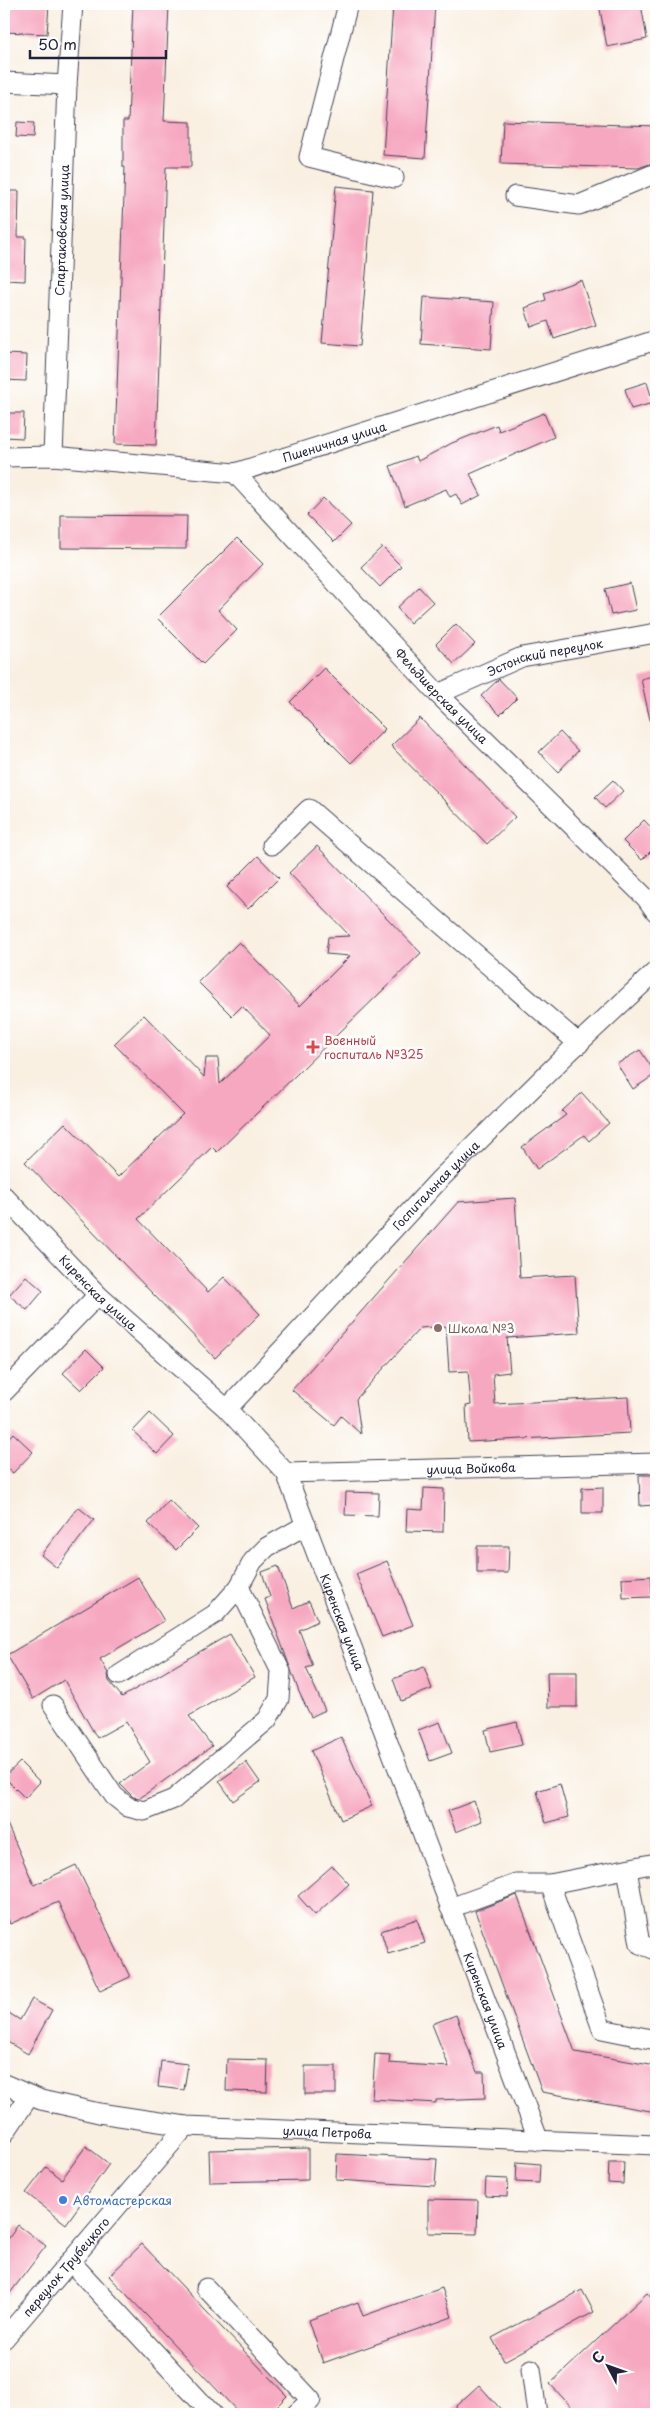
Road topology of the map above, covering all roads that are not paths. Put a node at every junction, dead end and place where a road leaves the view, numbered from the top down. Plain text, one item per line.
1 (73, 4) edge
2 (348, 4) edge
3 (4, 82) edge
4 (67, 84) junction
5 (656, 173) edge
6 (394, 178) dead end
7 (515, 196) dead end
8 (656, 340) edge
9 (54, 456) junction
10 (4, 457) edge
11 (235, 473) junction
12 (656, 633) edge
13 (438, 694) junction
14 (272, 845) dead end
15 (656, 912) edge
16 (656, 972) edge
17 (578, 1044) junction
18 (4, 1196) edge
19 (98, 1295) junction
20 (4, 1392) edge
21 (227, 1409) junction
22 (656, 1463) edge
23 (286, 1473) junction
24 (306, 1525) junction
25 (238, 1587) junction
26 (119, 1675) dead end
27 (52, 1704) dead end
28 (656, 1863) edge
29 (627, 1869) junction
30 (550, 1884) junction
31 (450, 1908) junction
32 (656, 1950) edge
33 (656, 2040) edge
34 (4, 2084) edge
35 (30, 2095) junction
36 (186, 2126) junction
37 (4, 2134) edge
38 (539, 2141) junction
39 (656, 2145) edge
40 (70, 2261) junction
41 (206, 2288) dead end
42 (4, 2339) edge
43 (531, 2369) dead end
44 (212, 2414) edge
45 (296, 2414) edge
46 (537, 2414) edge

1 - 4 street, Спартаковская улица
2 - 6 street
3 - 4 street
4 - 9 street, Спартаковская улица
5 - 7 street
8 - 11 street, Пшеничная улица
9 - 10 street, Пшеничная улица
9 - 11 street, Пшеничная улица
11 - 13 street, Фельдшерская улица
12 - 13 street, Эстонский переулок
13 - 15 street, Фельдшерская улица
14 - 17 street
16 - 17 street, Госпитальная улица
17 - 21 street, Госпитальная улица
18 - 19 street, Киренская улица
19 - 20 street
19 - 21 street, Киренская улица
21 - 23 street, Киренская улица
22 - 23 street, улица Войкова
23 - 24 street, Киренская улица
24 - 25 street
24 - 31 street, Киренская улица
25 - 26 street
25 - 27 street
28 - 29 street
29 - 30 street
29 - 32 street
30 - 31 street
30 - 33 street
31 - 38 street, Киренская улица
34 - 35 street, улица Петрова
35 - 36 street, улица Петрова
35 - 37 street
36 - 38 street, улица Петрова
36 - 40 street, переулок Трубецкого
38 - 39 street, улица Петрова
40 - 42 street, переулок Трубецкого
40 - 44 street
41 - 45 street
43 - 46 street

